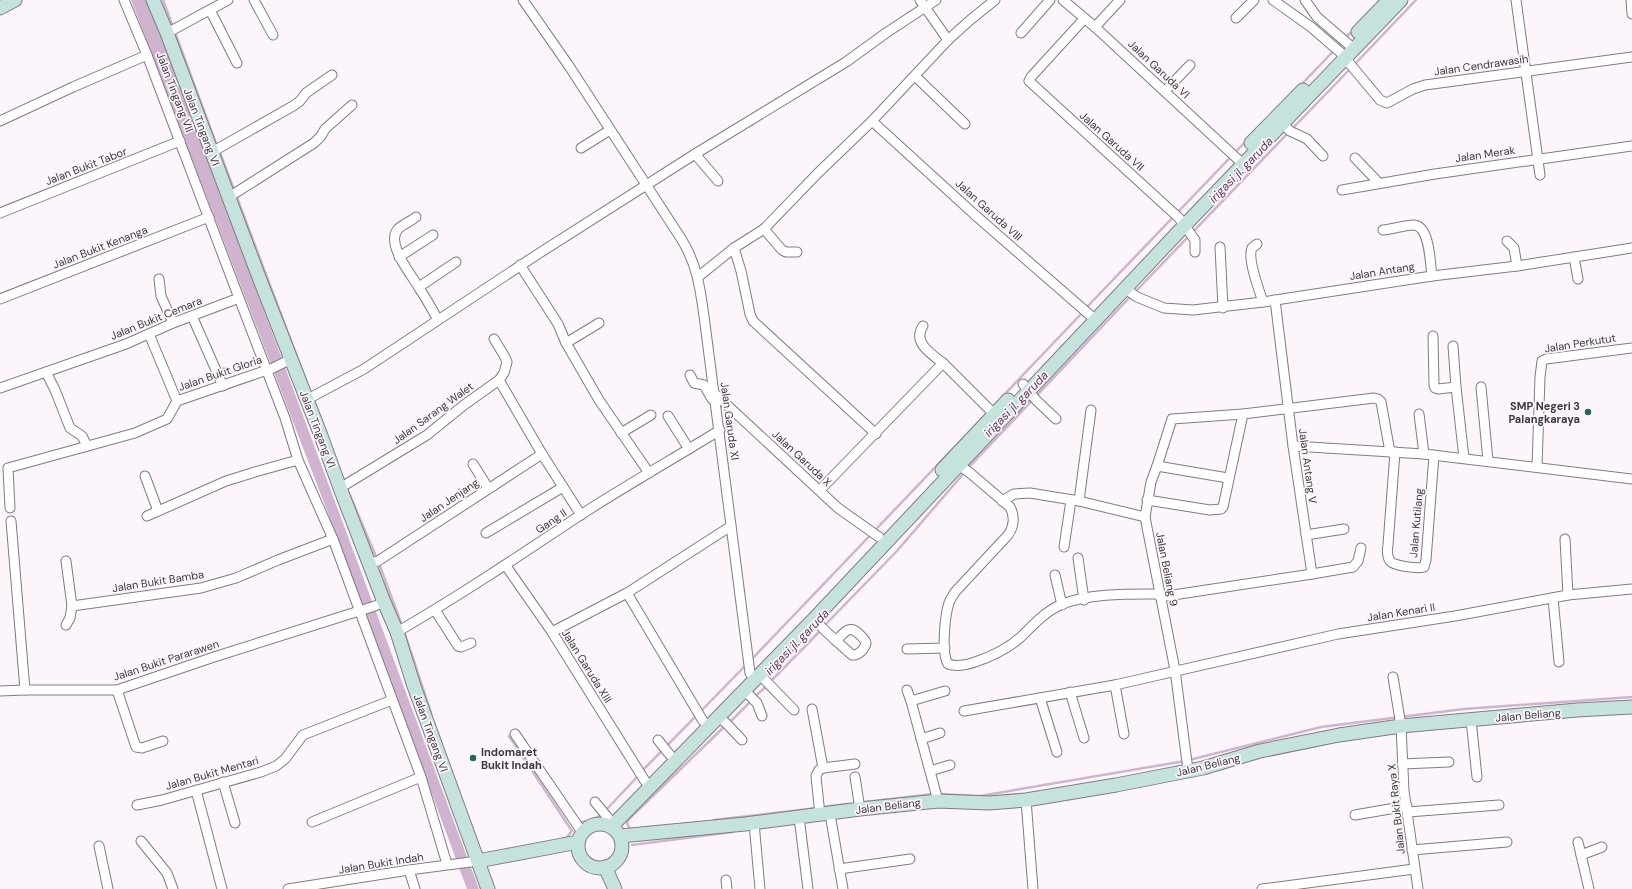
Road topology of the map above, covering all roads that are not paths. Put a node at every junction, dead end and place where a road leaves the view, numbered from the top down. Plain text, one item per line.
1 (16, 0) edge
2 (124, 0) edge
3 (153, 0) edge
4 (228, 0) edge
5 (254, 0) edge
6 (523, 0) edge
7 (936, 0) edge
8 (995, 0) edge
9 (1050, 0) edge
10 (1063, 0) edge
11 (1120, 0) edge
12 (1254, 0) edge
13 (1273, 0) edge
14 (1305, 0) edge
15 (1388, 0) edge
16 (1400, 0) edge
17 (1516, 0) edge
18 (1631, 0) edge
19 (922, 4) edge
20 (0, 8) edge
21 (210, 10) junction
22 (1632, 14) edge
23 (1379, 16) junction
24 (1236, 18) dead end
25 (1084, 19) junction
26 (1095, 26) junction
27 (167, 33) junction
28 (1021, 33) dead end
29 (273, 35) dead end
30 (948, 40) junction
31 (148, 55) junction
32 (1348, 56) junction
33 (1632, 57) edge
34 (237, 63) dead end
35 (1190, 65) dead end
36 (1526, 70) junction
37 (332, 75) dead end
38 (915, 76) junction
39 (1165, 91) junction
40 (352, 105) dead end
41 (0, 121) edge
42 (872, 121) junction
43 (965, 124) dead end
44 (1289, 129) junction
45 (610, 130) junction
46 (180, 141) junction
47 (1632, 146) edge
48 (581, 148) dead end
49 (212, 152) junction
50 (695, 154) junction
51 (1323, 156) dead end
52 (1355, 158) dead end
53 (1538, 159) junction
54 (1240, 161) junction
55 (1540, 175) dead end
56 (718, 182) dead end
57 (1379, 183) junction
58 (646, 186) junction
59 (1342, 190) dead end
60 (229, 198) junction
61 (0, 213) edge
62 (209, 217) junction
63 (416, 217) dead end
64 (1187, 228) junction
65 (764, 229) junction
66 (1383, 230) dead end
67 (433, 235) dead end
68 (1507, 241) dead end
69 (1258, 244) dead end
70 (1220, 247) dead end
71 (734, 248) junction
72 (1632, 248) edge
73 (798, 252) dead end
74 (1196, 252) dead end
75 (399, 257) junction
76 (1574, 257) junction
77 (456, 262) dead end
78 (520, 265) junction
79 (1517, 266) junction
80 (1432, 276) junction
81 (698, 277) junction
82 (159, 279) dead end
83 (1578, 279) dead end
84 (419, 287) junction
85 (1131, 293) junction
86 (239, 298) junction
87 (0, 299) edge
88 (1276, 300) junction
89 (1263, 302) junction
90 (1223, 308) junction
91 (192, 316) junction
92 (1091, 316) junction
93 (438, 320) junction
94 (172, 323) junction
95 (599, 324) dead end
96 (923, 326) dead end
97 (149, 334) junction
98 (1433, 336) dead end
99 (494, 339) dead end
100 (566, 343) junction
101 (1453, 346) dead end
102 (1632, 348) edge
103 (287, 361) junction
104 (943, 363) junction
105 (270, 368) junction
106 (46, 372) junction
107 (690, 375) dead end
108 (499, 380) junction
109 (223, 386) junction
110 (1456, 387) junction
111 (1481, 387) dead end
112 (0, 388) edge
113 (713, 391) junction
114 (1031, 393) junction
115 (306, 400) junction
116 (177, 401) junction
117 (1288, 408) junction
118 (717, 409) junction
119 (1091, 410) dead end
120 (994, 414) junction
121 (1243, 414) junction
122 (1419, 414) dead end
123 (651, 415) dead end
124 (668, 416) dead end
125 (1056, 419) dead end
126 (720, 430) junction
127 (621, 433) junction
128 (876, 434) junction
129 (87, 446) junction
130 (1293, 446) junction
131 (689, 449) junction
132 (1393, 452) junction
133 (542, 454) junction
134 (1424, 454) junction
135 (1434, 455) junction
136 (1464, 458) junction
137 (298, 460) junction
138 (1488, 461) junction
139 (473, 464) dead end
140 (1157, 466) junction
141 (1537, 467) junction
142 (4, 469) edge
143 (965, 469) junction
144 (649, 473) junction
145 (145, 476) dead end
146 (1228, 478) junction
147 (1632, 479) edge
148 (563, 487) junction
149 (340, 488) junction
150 (488, 488) junction
151 (820, 490) junction
152 (1002, 500) junction
153 (1075, 500) junction
154 (1146, 500) junction
155 (10, 508) dead end
156 (158, 511) junction
157 (581, 515) junction
158 (147, 516) dead end
159 (1145, 517) junction
160 (11, 521) dead end
161 (731, 526) junction
162 (1344, 529) dead end
163 (486, 533) dead end
164 (1306, 534) junction
165 (879, 537) junction
166 (333, 539) junction
167 (1565, 539) dead end
168 (1064, 546) dead end
169 (1360, 548) dead end
170 (1078, 558) dead end
171 (66, 561) dead end
172 (369, 563) junction
173 (506, 566) junction
174 (1312, 574) junction
175 (1055, 575) dead end
176 (1632, 589) edge
177 (627, 593) junction
178 (1160, 595) junction
179 (1568, 595) junction
180 (1553, 598) junction
181 (1084, 600) junction
182 (379, 604) junction
183 (1062, 605) junction
184 (72, 606) junction
185 (361, 610) junction
186 (435, 610) junction
187 (66, 625) dead end
188 (819, 625) junction
189 (797, 630) junction
190 (397, 632) junction
191 (552, 632) junction
192 (836, 641) dead end
193 (471, 643) dead end
194 (945, 648) junction
195 (907, 649) dead end
196 (1559, 662) dead end
197 (1175, 670) junction
198 (1393, 677) dead end
199 (761, 679) junction
200 (1115, 685) junction
201 (0, 690) edge
202 (25, 690) junction
203 (117, 690) junction
204 (907, 690) dead end
205 (945, 691) dead end
206 (1070, 692) junction
207 (750, 696) junction
208 (1040, 698) junction
209 (392, 700) junction
210 (911, 701) junction
211 (1632, 707) edge
212 (812, 709) dead end
213 (794, 710) dead end
214 (964, 711) dead end
215 (762, 716) dead end
216 (1471, 720) junction
217 (702, 721) junction
218 (725, 723) junction
219 (1401, 726) junction
220 (940, 733) dead end
221 (515, 734) dead end
222 (1124, 734) dead end
223 (1084, 738) dead end
224 (921, 739) junction
225 (658, 740) dead end
226 (742, 740) dead end
227 (163, 741) dead end
228 (1057, 752) dead end
229 (670, 755) junction
230 (1449, 762) dead end
231 (855, 764) dead end
232 (950, 764) dead end
233 (1402, 764) junction
234 (823, 768) junction
235 (1188, 770) junction
236 (930, 771) junction
237 (855, 777) dead end
238 (1477, 777) dead end
239 (421, 778) junction
240 (644, 780) junction
241 (223, 782) junction
242 (196, 790) junction
243 (1026, 800) junction
244 (938, 801) junction
245 (595, 802) dead end
246 (137, 805) dead end
247 (1499, 805) dead end
248 (860, 809) junction
249 (1407, 809) junction
250 (825, 814) junction
251 (1354, 815) dead end
252 (799, 817) junction
253 (312, 822) dead end
254 (754, 823) junction
255 (235, 824) dead end
256 (611, 826) junction
257 (580, 837) junction
258 (141, 841) dead end
259 (1507, 842) dead end
260 (1578, 842) dead end
261 (99, 846) dead end
262 (1602, 846) dead end
263 (1412, 850) junction
264 (1581, 855) junction
265 (910, 859) dead end
266 (473, 861) junction
267 (447, 864) junction
268 (605, 867) junction
269 (839, 869) junction
270 (1414, 869) junction
271 (408, 870) junction
272 (351, 880) junction
273 (108, 889) edge
274 (173, 889) edge
275 (222, 889) edge
276 (290, 889) edge
277 (354, 889) edge
278 (415, 889) edge
279 (488, 889) edge
280 (615, 889) edge
281 (760, 889) edge
282 (808, 889) edge
283 (843, 889) edge
284 (1033, 889) edge
285 (1262, 889) edge
286 (1418, 889) edge
287 (1589, 889) edge

1 - 20 main road
2 - 31 street, Jalan Tingang VII
3 - 27 main road, Jalan Tingang VI
4 - 21 street
5 - 29 street
6 - 45 street, Jalan Garuda XI
7 - 19 street
8 - 30 street
9 - 28 street
10 - 25 street, Jalan Garuda VI
11 - 26 street
12 - 24 street
13 - 32 street
14 - 32 street
15 - 23 main road
16 - 23 main road
17 - 36 street
18 - 22 street
19 - 30 street
19 - 50 street
21 - 27 street
21 - 34 street
23 - 32 main road
25 - 26 street, Jalan Garuda VI
25 - 64 street, Jalan Garuda VII
26 - 39 street, Jalan Garuda VI
27 - 49 main road, Jalan Tingang VI
30 - 38 street
31 - 41 street
31 - 46 street, Jalan Tingang VII
32 - 36 street, Jalan Cendrawasih
32 - 44 main road
32 - 54 main road
33 - 36 street, Jalan Cendrawasih
35 - 39 street
36 - 53 street
37 - 49 street
38 - 42 street
38 - 43 street
39 - 54 street, Jalan Garuda VI
40 - 60 street
42 - 65 street
42 - 92 street, Jalan Garuda VIII
44 - 51 street
44 - 54 main road
45 - 48 street
45 - 58 street, Jalan Garuda XI
46 - 61 street, Jalan Bukit Tabor
46 - 62 street, Jalan Tingang VII
47 - 53 street, Jalan Merak
49 - 60 main road, Jalan Tingang VI
50 - 56 street
50 - 58 street
52 - 57 street
53 - 55 street
53 - 57 street, Jalan Merak
54 - 64 main road
57 - 59 street, Jalan Merak
58 - 78 street
58 - 81 street, Jalan Garuda XI
60 - 103 main road, Jalan Tingang VI
62 - 86 street
62 - 87 street, Jalan Bukit Kenanga
63 - 75 street
64 - 74 street
64 - 85 main road
64 - 92 main road
65 - 71 street
65 - 73 street
66 - 80 street
67 - 75 street
68 - 79 street
69 - 89 street
70 - 90 street
71 - 81 street
71 - 128 street
72 - 76 street, Jalan Antang
75 - 84 street
76 - 79 street, Jalan Antang
76 - 83 street
77 - 84 street
78 - 93 street
78 - 100 street
79 - 80 street, Jalan Antang
80 - 88 street, Jalan Antang
81 - 113 street, Jalan Garuda XI
82 - 94 street
84 - 93 street
85 - 90 street, Jalan Antang
85 - 114 main road
86 - 91 street, Jalan Bukit Cemara
86 - 105 street
88 - 89 street, Jalan Antang
88 - 117 street, Jalan Antang V
89 - 90 street, Jalan Antang
91 - 94 street, Jalan Bukit Cemara
91 - 109 street
92 - 114 main road
93 - 115 street
94 - 97 street, Jalan Bukit Cemara
95 - 100 street
96 - 104 street
97 - 106 street, Jalan Bukit Cemara
97 - 116 street, Jalan Bukit Gloria
98 - 110 street
99 - 108 street
100 - 127 street
101 - 110 street
102 - 141 street, Jalan Perkutut
103 - 105 street, Jalan Bukit Gloria
103 - 115 main road, Jalan Tingang VI
104 - 120 street
104 - 128 street
105 - 109 street, Jalan Bukit Gloria
105 - 137 street
106 - 112 street, Jalan Bukit Cemara
106 - 129 street
107 - 118 street
108 - 133 street
108 - 149 street, Jalan Sarang Walet
109 - 116 street, Jalan Bukit Gloria
110 - 136 street
111 - 138 street
113 - 118 street, Jalan Garuda XI
113 - 151 street, Jalan Garuda X
114 - 120 main road
114 - 125 street
114 - 143 main road
115 - 149 main road, Jalan Tingang VI
116 - 129 street
117 - 121 street
117 - 130 street, Jalan Antang V
117 - 132 street
118 - 126 street, Jalan Garuda XI
119 - 153 street
120 - 165 main road
121 - 140 street, Jalan Beliang 9
121 - 146 street
122 - 134 street
123 - 127 street
124 - 131 street
126 - 131 street, Gang II
126 - 161 street, Jalan Garuda XI
127 - 144 street
128 - 151 street
129 - 142 street
130 - 132 street
130 - 164 street, Jalan Antang V
131 - 144 street, Gang II
132 - 134 street
132 - 135 street, Jalan Kutilang
133 - 148 street
133 - 150 street, Jalan Jenjang
134 - 135 street
135 - 136 street
136 - 138 street
137 - 156 street
137 - 166 street
138 - 141 street
139 - 150 street
140 - 146 street
140 - 154 street, Jalan Beliang 9
141 - 147 street
142 - 155 street
143 - 152 street
143 - 188 main road
144 - 157 street, Gang II
145 - 156 street
146 - 154 street
148 - 157 street
148 - 163 street
149 - 172 main road, Jalan Tingang VI
150 - 172 street, Jalan Jenjang
151 - 165 street, Jalan Garuda X
152 - 153 street
152 - 194 street
153 - 159 street
153 - 168 street
154 - 159 street, Jalan Beliang 9
156 - 158 street
157 - 173 street, Gang II
159 - 178 street, Jalan Beliang 9
160 - 202 street
161 - 177 street
161 - 199 street, Jalan Garuda XI
162 - 164 street
164 - 174 street, Jalan Antang V
165 - 189 main road
166 - 184 street, Jalan Bukit Bamba
166 - 185 street
167 - 179 street
169 - 174 street
170 - 181 street
171 - 184 street
172 - 182 main road, Jalan Tingang VI
173 - 186 street, Gang II
173 - 191 street, Jalan Garuda XIII
174 - 178 street
175 - 183 street
176 - 179 street, Jalan Kenari II
177 - 191 street
177 - 217 street
178 - 181 street
178 - 197 street, Jalan Beliang 9
179 - 180 street, Jalan Kenari II
180 - 196 street
180 - 197 street, Jalan Kenari II
181 - 183 street
182 - 185 street, Jalan Bukit Pararawen
182 - 190 main road, Jalan Tingang VI
183 - 194 street
184 - 187 street
185 - 203 street, Jalan Bukit Pararawen
185 - 209 street
186 - 190 street, Gang II
186 - 193 street
188 - 189 main road
188 - 192 street
189 - 199 main road
190 - 266 main road, Jalan Tingang VI
191 - 240 street, Jalan Garuda XIII
194 - 195 street
197 - 200 street, Jalan Kenari II
197 - 235 street, Jalan Beliang 9
198 - 219 street, Jalan Bukit Raya X
199 - 207 main road
199 - 213 street
199 - 217 main road
200 - 206 street, Jalan Kenari II
200 - 222 street
201 - 202 street, Jalan Bukit Pararawen
202 - 203 street, Jalan Bukit Pararawen
203 - 227 street
204 - 210 street
205 - 210 street
206 - 208 street, Jalan Kenari II
206 - 223 street
207 - 215 street
207 - 218 main road
208 - 214 street, Jalan Kenari II
208 - 228 street
209 - 239 street
209 - 241 street, Jalan Bukit Mentari
210 - 224 street
211 - 216 main road, Jalan Beliang
212 - 234 street
216 - 219 main road, Jalan Beliang
216 - 238 street
217 - 229 main road
218 - 226 street
218 - 256 main road
219 - 233 street, Jalan Bukit Raya X
219 - 235 main road, Jalan Beliang
220 - 224 street
221 - 257 street
224 - 236 street
225 - 229 street
229 - 240 main road
230 - 233 street
231 - 234 street
232 - 236 street
233 - 249 street, Jalan Bukit Raya X
234 - 250 street
235 - 243 main road, Jalan Beliang
236 - 244 street
237 - 248 street
239 - 253 street
239 - 267 street
240 - 256 main road
241 - 242 street, Jalan Bukit Mentari
241 - 255 street
242 - 246 street, Jalan Bukit Mentari
242 - 275 street
243 - 244 main road, Jalan Beliang
243 - 284 street
244 - 248 main road, Jalan Beliang
245 - 256 street
247 - 249 street
248 - 250 main road, Jalan Beliang
249 - 251 street
249 - 263 street, Jalan Bukit Raya X
250 - 252 main road, Jalan Beliang
250 - 269 street
252 - 254 main road, Jalan Beliang
252 - 282 street
254 - 256 main road, Jalan Beliang
254 - 281 street
256 - 257 main road
256 - 268 main road
257 - 266 main road
257 - 268 main road
258 - 274 street
259 - 263 street
260 - 264 street
261 - 273 street
262 - 264 street
263 - 270 street, Jalan Bukit Raya X
264 - 287 street
265 - 269 street
266 - 267 street, Jalan Bukit Indah
266 - 279 main road, Jalan Tingang VI
267 - 271 street, Jalan Bukit Indah
268 - 280 main road
269 - 283 street
270 - 285 street
270 - 286 street, Jalan Bukit Raya X
271 - 272 street, Jalan Bukit Indah
271 - 278 street
272 - 276 street, Jalan Bukit Indah
272 - 277 street

